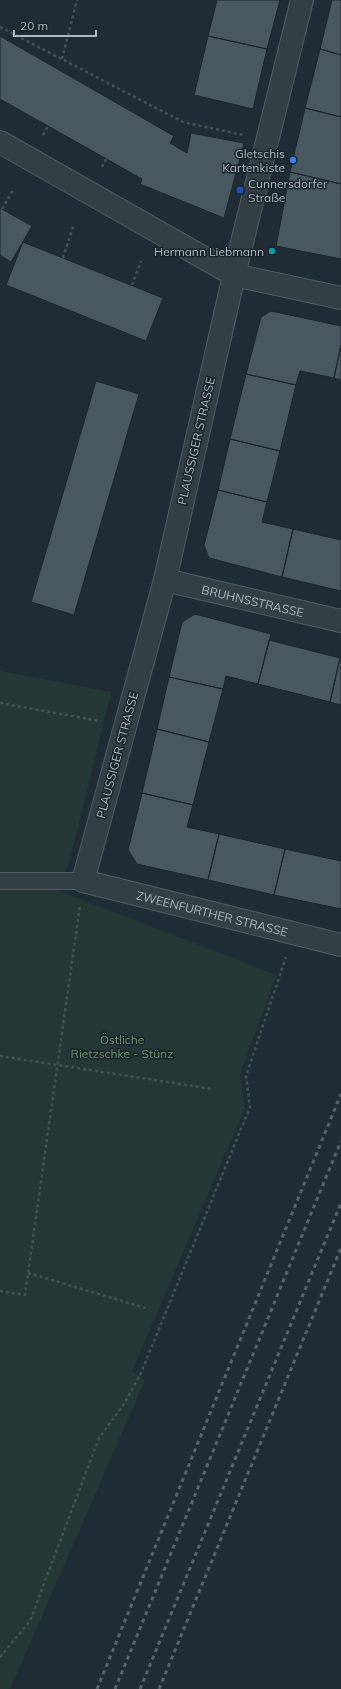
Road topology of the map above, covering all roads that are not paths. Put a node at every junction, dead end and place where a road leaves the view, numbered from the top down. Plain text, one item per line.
1 (302, 0) edge
2 (0, 142) edge
3 (234, 275) junction
4 (341, 298) edge
5 (165, 580) junction
6 (341, 621) edge
7 (0, 881) edge
8 (83, 881) junction
9 (341, 945) edge

1 - 3 street, PLAUSSIGER STRASSE
2 - 3 street
3 - 4 street
3 - 5 street, PLAUSSIGER STRASSE
5 - 6 street, BRUHNSSTRASSE
5 - 8 street, PLAUSSIGER STRASSE
7 - 8 lane
8 - 9 street, ZWEENFURTHER STRASSE

